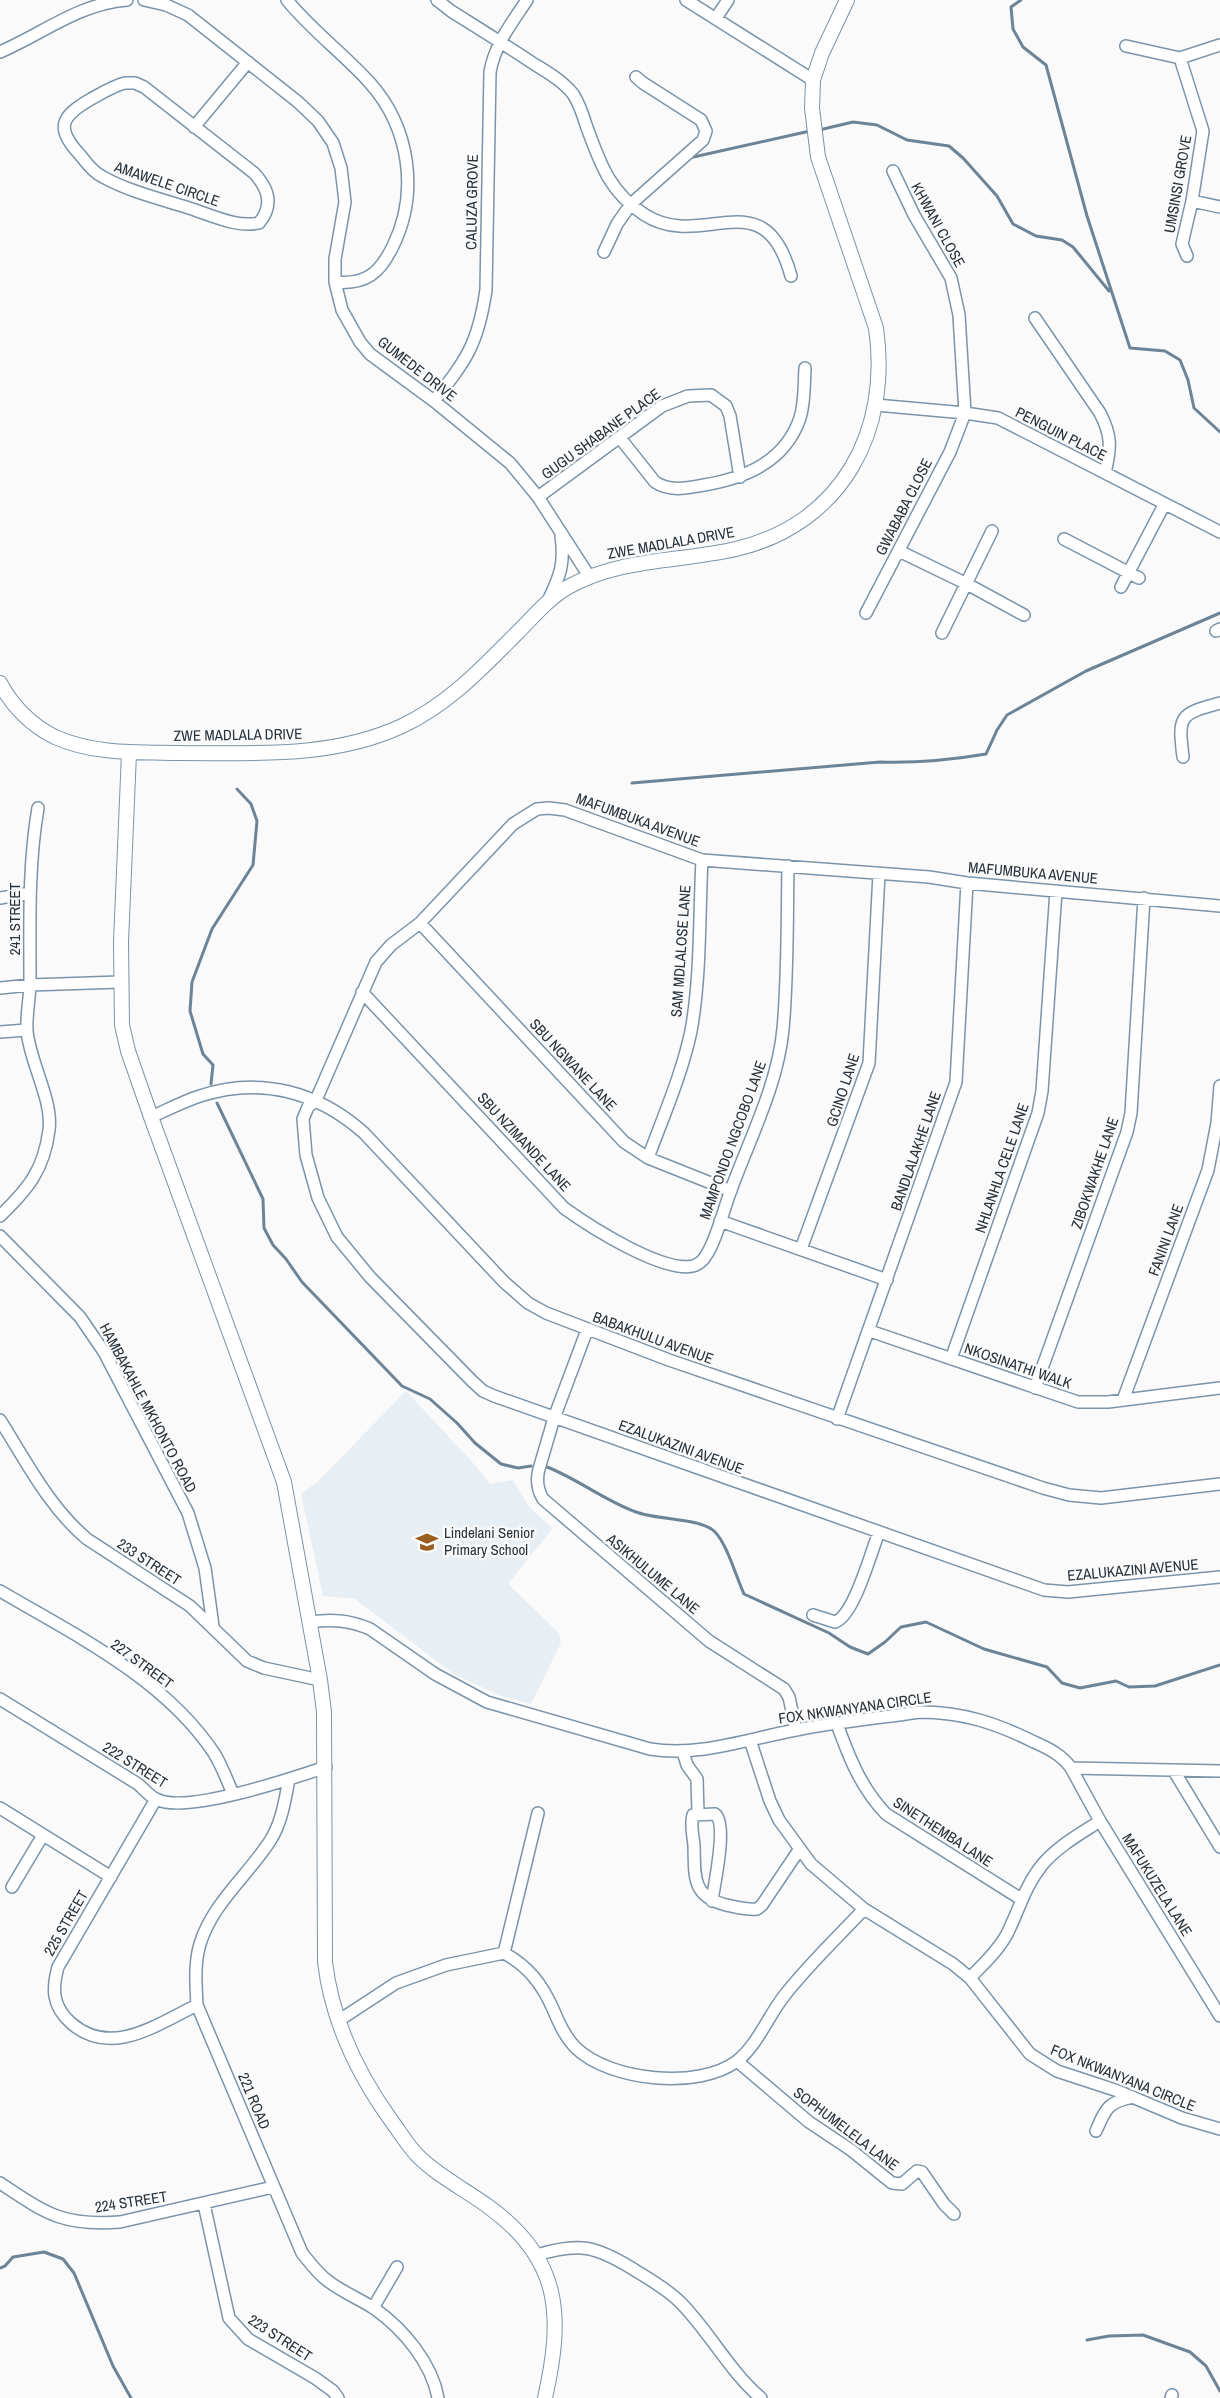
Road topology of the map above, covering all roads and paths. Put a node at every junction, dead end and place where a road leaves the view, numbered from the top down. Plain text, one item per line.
1 (127, 0) edge
2 (144, 0) edge
3 (287, 0) edge
4 (437, 0) edge
5 (527, 0) edge
6 (686, 0) edge
7 (728, 0) edge
8 (847, 0) edge
9 (716, 18) junction
10 (500, 41) junction
11 (1220, 45) edge
12 (1126, 46) dead end
13 (0, 52) edge
14 (1180, 58) junction
15 (248, 62) junction
16 (636, 77) dead end
17 (813, 80) junction
18 (194, 128) junction
19 (893, 171) dead end
20 (1192, 201) junction
21 (631, 204) junction
22 (1220, 207) edge
23 (604, 252) dead end
24 (1187, 256) dead end
25 (791, 276) dead end
26 (334, 282) junction
27 (1035, 318) dead end
28 (805, 368) dead end
29 (434, 401) junction
30 (876, 405) junction
31 (965, 413) junction
32 (620, 438) junction
33 (1105, 473) junction
34 (740, 477) junction
35 (538, 497) junction
36 (1164, 504) junction
37 (992, 531) dead end
38 (560, 532) junction
39 (1220, 532) edge
40 (1064, 539) dead end
41 (899, 551) junction
42 (1128, 572) junction
43 (589, 576) junction
44 (1139, 578) dead end
45 (967, 584) junction
46 (1121, 587) dead end
47 (548, 601) junction
48 (866, 613) dead end
49 (1024, 615) dead end
50 (942, 633) dead end
51 (0, 684) edge
52 (1220, 703) edge
53 (129, 753) junction
54 (1183, 757) dead end
55 (38, 808) dead end
56 (702, 860) junction
57 (788, 866) junction
58 (879, 874) junction
59 (967, 882) junction
60 (1056, 890) junction
61 (30, 893) junction
62 (0, 898) edge
63 (1144, 898) junction
64 (1220, 906) edge
65 (420, 922) junction
66 (120, 982) junction
67 (30, 985) junction
68 (0, 988) edge
69 (362, 992) junction
70 (27, 1030) junction
71 (0, 1032) edge
72 (1220, 1086) edge
73 (316, 1100) junction
74 (151, 1117) junction
75 (648, 1158) junction
76 (730, 1191) junction
77 (0, 1216) edge
78 (720, 1221) junction
79 (0, 1236) edge
80 (802, 1249) junction
81 (694, 1266) joint
82 (887, 1280) junction
83 (587, 1330) junction
84 (870, 1331) junction
85 (951, 1359) junction
86 (1035, 1388) junction
87 (1220, 1388) edge
88 (1123, 1400) junction
89 (554, 1418) junction
90 (837, 1418) junction
91 (0, 1420) edge
92 (1220, 1484) edge
93 (879, 1532) junction
94 (1220, 1577) edge
95 (0, 1592) edge
96 (813, 1615) dead end
97 (310, 1622) junction
98 (213, 1626) junction
99 (320, 1680) junction
100 (0, 1699) edge
101 (837, 1724) junction
102 (796, 1730) junction
103 (750, 1740) junction
104 (683, 1752) junction
105 (326, 1767) junction
106 (1071, 1768) junction
107 (1174, 1771) junction
108 (1220, 1771) edge
109 (289, 1779) junction
110 (232, 1794) junction
111 (156, 1799) junction
112 (0, 1808) edge
113 (538, 1813) dead end
114 (698, 1814) junction
115 (1100, 1820) junction
116 (44, 1835) junction
117 (1220, 1846) edge
118 (798, 1850) junction
119 (111, 1877) junction
120 (12, 1887) dead end
121 (1020, 1899) junction
122 (712, 1901) junction
123 (864, 1909) junction
124 (504, 1953) junction
125 (970, 1978) junction
126 (197, 2005) junction
127 (1220, 2016) edge
128 (338, 2021) junction
129 (737, 2061) junction
130 (1133, 2097) junction
131 (1220, 2129) edge
132 (1096, 2131) dead end
133 (0, 2183) edge
134 (273, 2187) junction
135 (204, 2204) junction
136 (954, 2214) dead end
137 (537, 2255) junction
138 (397, 2268) dead end
139 (373, 2308) junction
140 (755, 2396) edge
141 (338, 2398) edge
142 (438, 2398) edge
143 (545, 2398) edge

1 - 13 street
2 - 15 street, GUMEDE DRIVE
3 - 26 street
4 - 10 street
5 - 10 street, CALUZA GROVE
6 - 9 street
7 - 9 street
8 - 17 street, ZWE MADLALA DRIVE
9 - 17 street
10 - 21 street
10 - 29 street, CALUZA GROVE
11 - 14 street
12 - 14 street
14 - 20 street, UMSINSI GROVE
15 - 18 street
15 - 26 street, GUMEDE DRIVE
16 - 21 street
17 - 30 street, ZWE MADLALA DRIVE
18 - 18 street, AMAWELE CIRCLE
19 - 31 street, KHWANI CLOSE
20 - 22 street
20 - 24 street, UMSINSI GROVE
21 - 23 street
21 - 25 street
26 - 29 street, GUMEDE DRIVE
27 - 33 street
28 - 34 street
29 - 35 street, GUMEDE DRIVE
30 - 31 street, PENGUIN PLACE
30 - 43 street, ZWE MADLALA DRIVE
31 - 33 street, PENGUIN PLACE
31 - 41 street, GWABABA CLOSE
32 - 34 street
32 - 34 street, GUGU SHABANE PLACE
32 - 35 street, GUGU SHABANE PLACE
33 - 36 street, PENGUIN PLACE
35 - 38 street, GUMEDE DRIVE
36 - 39 street, PENGUIN PLACE
36 - 42 street
37 - 45 street
38 - 43 street, GUMEDE DRIVE
38 - 47 street
40 - 42 street
41 - 45 street
41 - 48 street, GWABABA CLOSE
42 - 44 street
42 - 46 street
43 - 47 street, ZWE MADLALA DRIVE
45 - 49 street
45 - 50 street
47 - 53 street, ZWE MADLALA DRIVE
51 - 53 street, ZWE MADLALA DRIVE
52 - 54 street
53 - 66 street
55 - 61 street, 241 STREET
56 - 57 street, MAFUMBUKA AVENUE
56 - 65 street, MAFUMBUKA AVENUE
56 - 75 street, SAM MDLALOSE LANE
57 - 58 street, MAFUMBUKA AVENUE
57 - 76 street, MAMPONDO NGCOBO LANE
58 - 59 street, MAFUMBUKA AVENUE
58 - 80 street, GCINO LANE
59 - 60 street, MAFUMBUKA AVENUE
59 - 82 street, BANDLALAKHE LANE
60 - 63 street, MAFUMBUKA AVENUE
60 - 85 street, NHLANHLA CELE LANE
61 - 62 street
61 - 67 street, 241 STREET
63 - 64 street, MAFUMBUKA AVENUE
63 - 86 street, ZIBOKWAKHE LANE
65 - 69 street, MAFUMBUKA AVENUE
65 - 75 street, SBU NGWANE LANE
66 - 67 street
66 - 74 street
67 - 68 street
67 - 70 street, 241 STREET
69 - 73 street, MAFUMBUKA AVENUE
69 - 81 street, SBU NZIMANDE LANE
70 - 71 street
70 - 77 street, 241 STREET
72 - 88 street, FANINI LANE
73 - 74 street, BABAKHULU AVENUE
73 - 83 street, BABAKHULU AVENUE
73 - 89 street, EZALUKAZINI AVENUE
74 - 97 street
75 - 76 street, SBU NGWANE LANE
76 - 78 street, MAMPONDO NGCOBO LANE
78 - 80 street
78 - 81 street, MAMPONDO NGCOBO LANE
79 - 98 street, HAMBAKAHLE MKHONTO ROAD
80 - 82 street
82 - 84 street, BANDLALAKHE LANE
83 - 89 street, ASIKHULUME LANE
83 - 90 street, BABAKHULU AVENUE
84 - 85 street, NKOSINATHI WALK
84 - 90 street, BANDLALAKHE LANE
85 - 86 street, NKOSINATHI WALK
86 - 88 street, NKOSINATHI WALK
87 - 88 street, NKOSINATHI WALK
89 - 93 street, EZALUKAZINI AVENUE
89 - 102 street, ASIKHULUME LANE
90 - 92 street, BABAKHULU AVENUE
91 - 98 street, 233 STREET
93 - 94 street, EZALUKAZINI AVENUE
93 - 96 street
95 - 110 street, 227 STREET
97 - 99 street
97 - 104 street, FOX NKWANYANA CIRCLE
98 - 99 street, 233 STREET
99 - 105 street
100 - 111 street, 222 STREET
101 - 102 street, FOX NKWANYANA CIRCLE
101 - 106 street, FOX NKWANYANA CIRCLE
101 - 121 street, SINETHEMBA LANE
102 - 103 street, FOX NKWANYANA CIRCLE
103 - 104 street, FOX NKWANYANA CIRCLE
103 - 118 street, FOX NKWANYANA CIRCLE
104 - 114 street
105 - 109 street, 222 STREET
105 - 128 street
106 - 107 street
106 - 115 street, MAFUKUZELA LANE
107 - 108 street
107 - 117 street
109 - 110 street, 222 STREET
109 - 126 street, 221 ROAD
110 - 111 street, 222 STREET
111 - 119 street, 225 STREET
112 - 116 street
113 - 124 street
114 - 122 street
114 - 122 street
115 - 121 street
115 - 127 street, MAFUKUZELA LANE
116 - 119 street
116 - 120 street
118 - 122 street
118 - 123 street, FOX NKWANYANA CIRCLE
119 - 126 street, 225 STREET
121 - 125 street
123 - 125 street, FOX NKWANYANA CIRCLE
123 - 129 street
124 - 128 street
124 - 129 street
125 - 130 street, FOX NKWANYANA CIRCLE
126 - 134 street, 221 ROAD
128 - 137 street
129 - 136 street, SOPHUMELELA LANE
130 - 131 street, FOX NKWANYANA CIRCLE
130 - 132 street
133 - 135 street, 224 STREET
134 - 135 street, 224 STREET
134 - 139 street, 221 ROAD
135 - 141 street, 223 STREET
137 - 140 street
137 - 143 street
138 - 139 street
139 - 142 street, 221 ROAD

